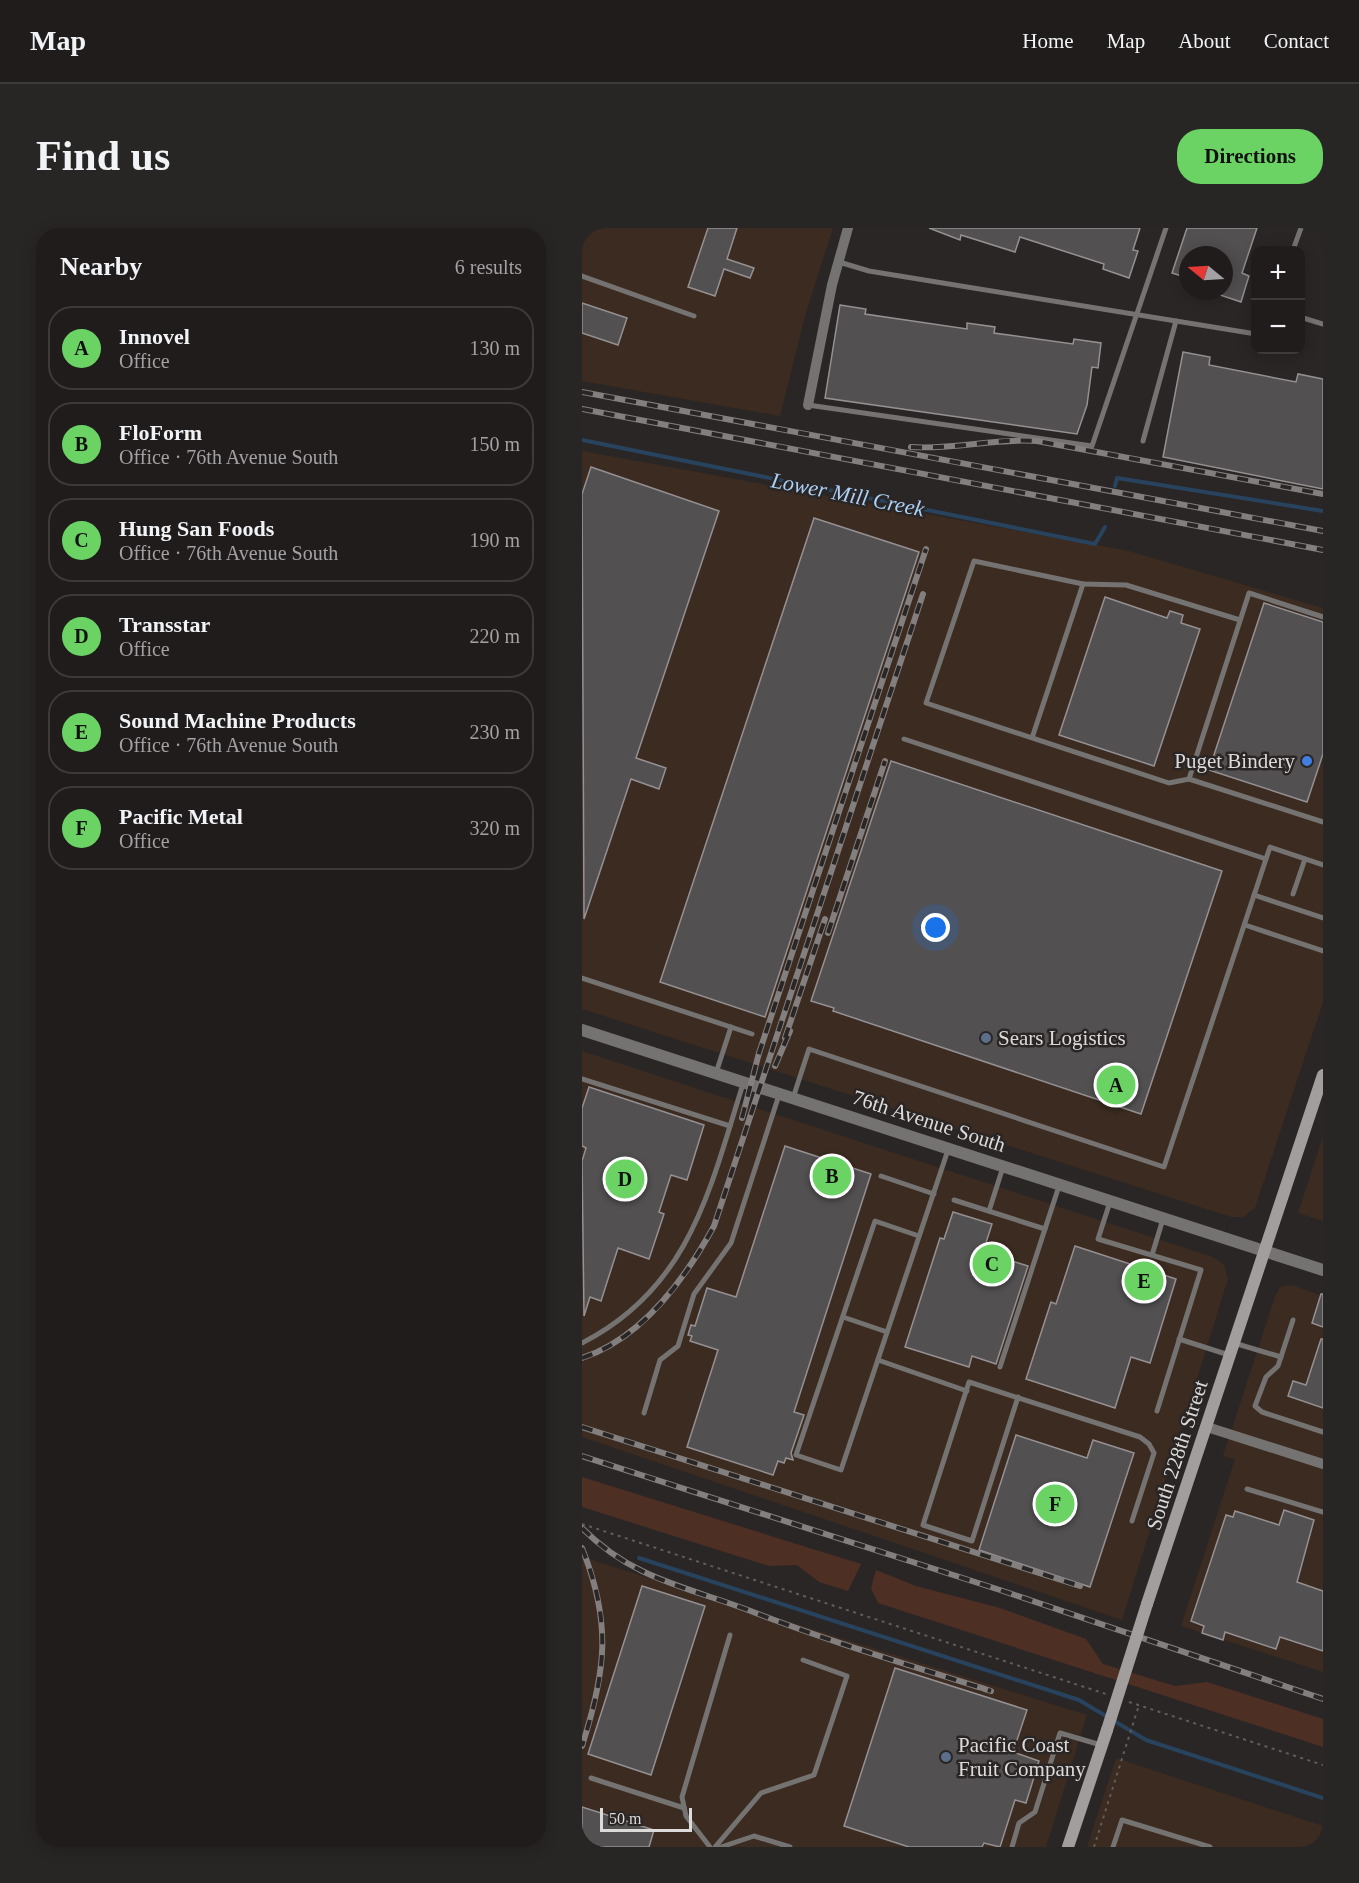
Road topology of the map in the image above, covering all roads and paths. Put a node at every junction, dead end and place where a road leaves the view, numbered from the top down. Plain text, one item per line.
1 (848, 228) edge
2 (1166, 228) edge
3 (1301, 228) edge
4 (1294, 246) edge
5 (839, 262) junction
6 (582, 276) edge
7 (1137, 314) junction
8 (694, 316) dead end
9 (1305, 319) edge
10 (1176, 321) junction
11 (1323, 324) edge
12 (1251, 333) edge
13 (808, 405) joint
14 (1143, 441) dead end
15 (1083, 584) junction
16 (1323, 617) edge
17 (1240, 620) junction
18 (1032, 738) junction
19 (904, 739) dead end
20 (1189, 779) junction
21 (1323, 822) edge
22 (1266, 859) junction
23 (1305, 859) junction
24 (1323, 865) edge
25 (1293, 894) dead end
26 (1254, 895) junction
27 (1323, 918) edge
28 (1245, 925) junction
29 (1323, 951) edge
30 (582, 978) edge
31 (731, 1028) junction
32 (582, 1029) edge
33 (752, 1034) dead end
34 (716, 1073) junction
35 (1323, 1075) edge
36 (582, 1079) edge
37 (744, 1082) junction
38 (779, 1093) junction
39 (793, 1098) junction
40 (1318, 1107) edge
41 (730, 1126) junction
42 (949, 1148) junction
43 (1004, 1166) junction
44 (881, 1176) dead end
45 (1060, 1184) junction
46 (933, 1194) junction
47 (954, 1200) dead end
48 (1110, 1200) junction
49 (989, 1211) junction
50 (1163, 1218) junction
51 (1045, 1229) junction
52 (919, 1236) junction
53 (1265, 1250) junction
54 (1152, 1255) junction
55 (1323, 1270) edge
56 (843, 1317) junction
57 (1293, 1320) dead end
58 (887, 1332) junction
59 (1179, 1339) junction
60 (582, 1343) edge
61 (1232, 1349) junction
62 (1281, 1358) junction
63 (878, 1360) junction
64 (1000, 1367) dead end
65 (967, 1391) junction
66 (1018, 1397) junction
67 (1157, 1411) dead end
68 (644, 1413) dead end
69 (1207, 1426) junction
70 (1323, 1432) edge
71 (1323, 1464) edge
72 (1247, 1489) dead end
73 (1323, 1512) edge
74 (1132, 1521) dead end
75 (582, 1524) edge
76 (730, 1635) dead end
77 (803, 1660) dead end
78 (1106, 1694) dead end
79 (1128, 1701) dead end
80 (1139, 1705) junction
81 (1101, 1744) junction
82 (1323, 1765) edge
83 (591, 1778) dead end
84 (684, 1808) junction
85 (710, 1847) edge
86 (715, 1847) edge
87 (721, 1847) edge
88 (790, 1847) edge
89 (1012, 1847) edge
90 (1068, 1847) edge
91 (1094, 1847) edge
92 (1113, 1847) edge
93 (1210, 1847) edge

1 - 5 street
2 - 7 lane
3 - 4 lane
5 - 7 lane
5 - 13 street
6 - 8 lane
7 - 10 lane
7 - 13 lane
9 - 11 lane
10 - 12 lane
10 - 14 lane
15 - 17 lane
15 - 18 lane
15 - 18 lane
16 - 17 lane
17 - 20 lane
18 - 20 lane
19 - 22 lane
20 - 21 lane
22 - 23 lane
22 - 26 lane
23 - 24 lane
23 - 25 lane
26 - 27 lane
26 - 28 lane
28 - 29 lane
28 - 39 lane
30 - 31 lane
31 - 33 lane
31 - 34 lane
32 - 34 street, 76th Avenue South
34 - 37 street, 76th Avenue South
35 - 40 main road, South 228th Street
36 - 41 lane
37 - 38 street, 76th Avenue South
37 - 41 lane
38 - 39 street, 76th Avenue South
38 - 68 lane
39 - 42 street, 76th Avenue South
40 - 53 main road, South 228th Street
41 - 60 lane
42 - 43 street, 76th Avenue South
42 - 46 lane
43 - 45 street, 76th Avenue South
43 - 49 lane
44 - 46 lane
45 - 48 street, 76th Avenue South
45 - 51 lane
46 - 52 lane
47 - 49 lane
48 - 50 street, 76th Avenue South
48 - 54 lane
49 - 51 lane
50 - 53 street, 76th Avenue South
50 - 54 lane
51 - 64 lane
52 - 56 lane
52 - 58 lane
53 - 55 street, 76th Avenue South
53 - 61 main road, South 228th Street
54 - 59 lane
56 - 58 lane
56 - 63 lane
57 - 62 lane
58 - 63 lane
59 - 61 lane
59 - 67 lane
61 - 62 lane
61 - 69 main road, South 228th Street
62 - 70 lane
63 - 65 lane
65 - 66 lane
65 - 66 lane
66 - 74 lane
69 - 71 street
69 - 81 main road, South 228th Street, bridge
72 - 73 lane
75 - 78 path
76 - 84 lane
77 - 86 lane
79 - 80 path
80 - 82 path
80 - 91 path
81 - 89 lane
81 - 90 main road, South 228th Street
83 - 84 lane
84 - 85 lane
87 - 88 lane
92 - 93 lane

